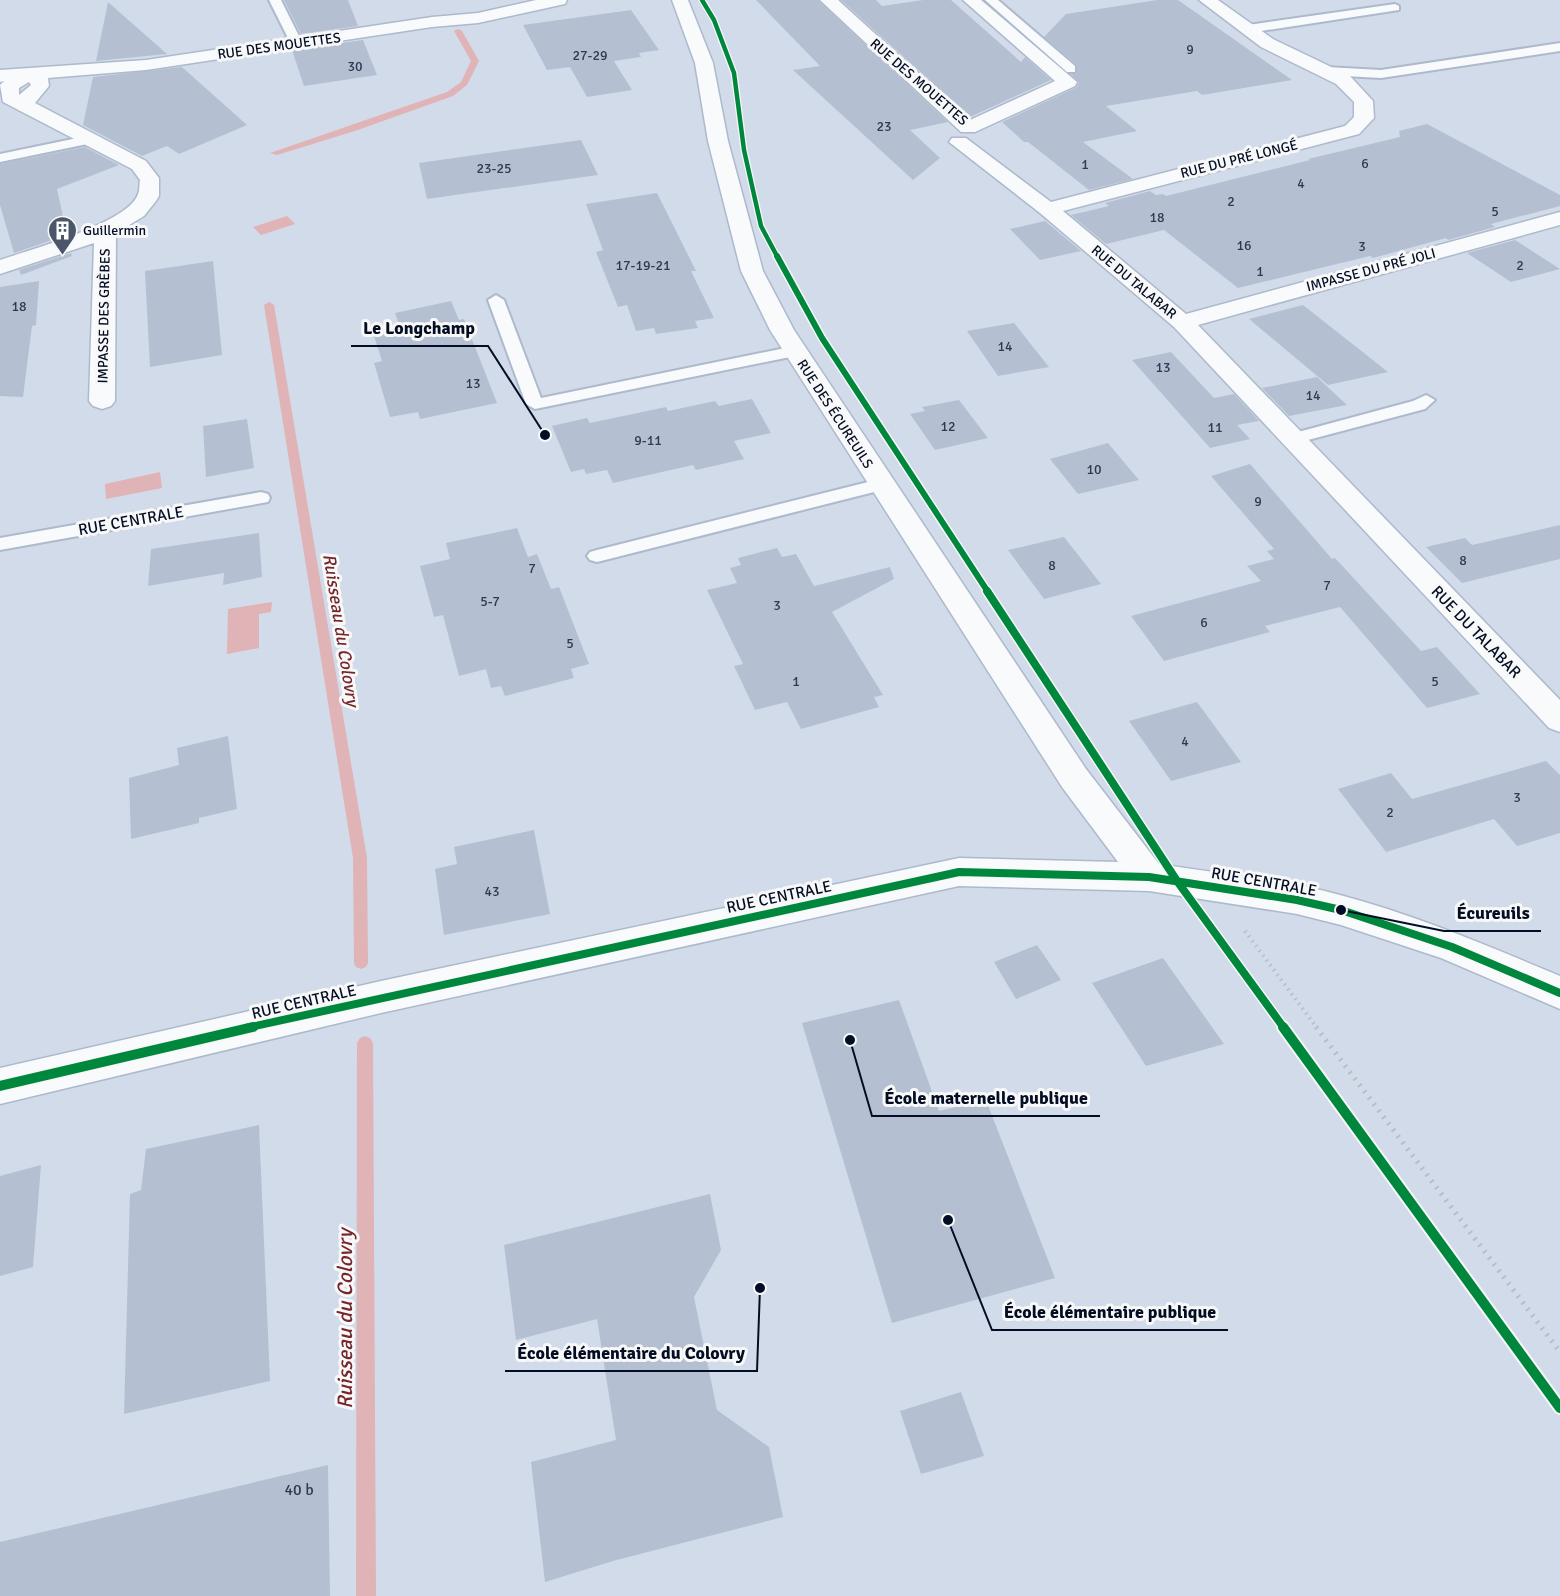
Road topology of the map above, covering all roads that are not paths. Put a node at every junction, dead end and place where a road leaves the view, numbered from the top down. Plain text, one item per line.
1 (275, 0) edge
2 (522, 0) edge
3 (559, 0) edge
4 (828, 0) edge
5 (971, 0) edge
6 (991, 0) edge
7 (1208, 0) edge
8 (678, 4) edge
9 (1395, 8) dead end
10 (432, 22) junction
11 (1248, 29) junction
12 (297, 44) junction
13 (1560, 47) edge
14 (1071, 69) dead end
15 (1326, 71) junction
16 (35, 78) junction
17 (3, 83) edge
18 (25, 103) junction
19 (92, 139) junction
20 (959, 142) dead end
21 (0, 158) edge
22 (1047, 209) junction
23 (1560, 218) edge
24 (105, 231) junction
25 (2, 264) edge
26 (496, 300) dead end
27 (1182, 322) junction
28 (795, 351) junction
29 (1426, 400) dead end
30 (102, 401) dead end
31 (1293, 439) junction
32 (880, 485) junction
33 (261, 498) dead end
34 (0, 544) edge
35 (597, 556) dead end
36 (1560, 720) edge
37 (1074, 778) junction
38 (1103, 875) junction
39 (1149, 877) junction
40 (1560, 993) edge
41 (0, 1086) edge

1 - 12 lane
2 - 10 street, RUE DES MOUETTES
3 - 10 street, RUE DES MOUETTES
4 - 5 street, RUE DES MOUETTES
6 - 14 lane
7 - 11 street, RUE DU PRÉ LONGÉ
8 - 28 street, RUE DES ÉCUREUILS
9 - 11 lane
10 - 12 street, RUE DES MOUETTES
11 - 15 street, RUE DU PRÉ LONGÉ
12 - 16 street, RUE DES MOUETTES
13 - 15 lane, RUE DU PRÉ LONGÉ
15 - 22 street, RUE DU PRÉ LONGÉ
16 - 17 street, RUE DES MOUETTES
16 - 18 street
17 - 18 street
18 - 19 street
19 - 21 lane
19 - 24 street
20 - 22 street, RUE DU TALABAR
22 - 27 street, RUE DU TALABAR
23 - 27 street, IMPASSE DU PRÉ JOLI
24 - 25 street
24 - 30 street, IMPASSE DES GRÈBES
26 - 28 lane
27 - 31 street, RUE DU TALABAR
28 - 32 street, RUE DES ÉCUREUILS
29 - 31 lane
31 - 36 street, RUE DU TALABAR
32 - 35 lane
32 - 37 street, RUE DES ÉCUREUILS
33 - 34 lane, RUE CENTRALE
37 - 38 street, RUE DES ÉCUREUILS
37 - 39 street, RUE DES ÉCUREUILS
38 - 39 street, RUE CENTRALE
38 - 41 street, RUE CENTRALE
39 - 40 street, RUE CENTRALE

